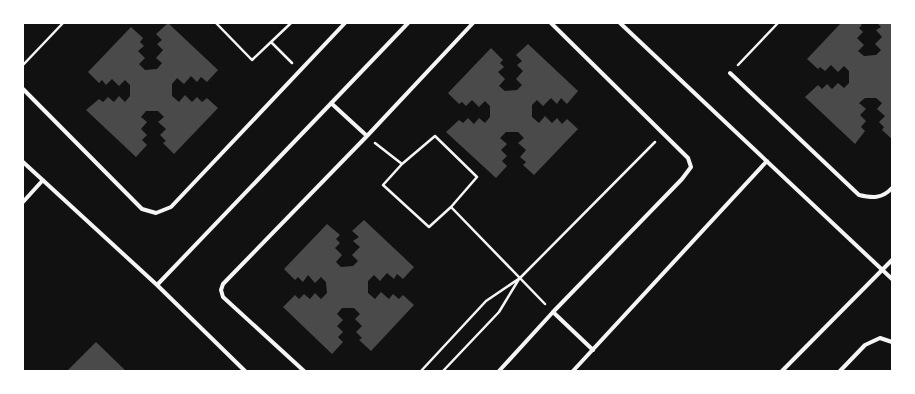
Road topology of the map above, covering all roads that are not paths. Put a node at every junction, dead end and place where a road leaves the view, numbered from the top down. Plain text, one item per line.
1 (345, 23) edge
2 (408, 23) edge
3 (473, 23) edge
4 (551, 23) edge
5 (620, 23) edge
6 (730, 73) road end
7 (23, 89) edge
8 (331, 103) junction
9 (367, 136) junction
10 (767, 161) junction
11 (23, 162) edge
12 (43, 180) junction
13 (892, 188) edge
14 (23, 202) edge
15 (892, 260) edge
16 (883, 270) junction
17 (892, 279) edge
18 (157, 285) junction
19 (553, 312) junction
20 (892, 342) edge
21 (593, 350) junction
22 (245, 371) edge
23 (304, 371) edge
24 (499, 371) edge
25 (573, 371) edge
26 (782, 371) edge
27 (840, 371) edge

1 - 7 street
2 - 8 street
3 - 9 street
4 - 19 street
5 - 10 street
6 - 13 street
8 - 9 street
8 - 18 street
9 - 23 street
10 - 16 street
10 - 21 street
11 - 12 street
12 - 14 street
12 - 18 street
15 - 16 street
16 - 17 street
16 - 26 street
18 - 22 street
19 - 21 street
19 - 24 street
20 - 27 street
21 - 25 street

